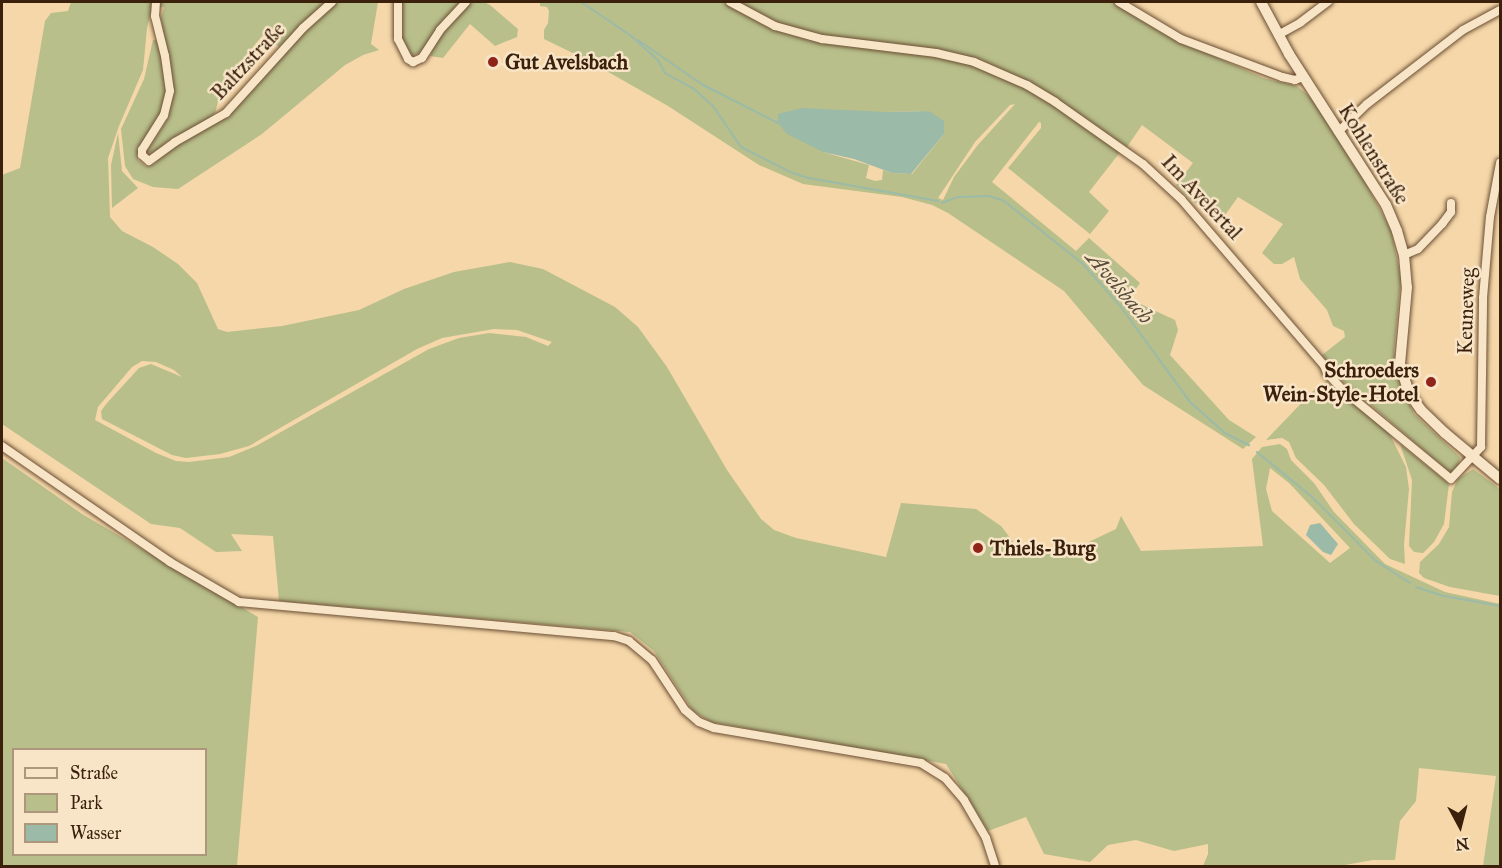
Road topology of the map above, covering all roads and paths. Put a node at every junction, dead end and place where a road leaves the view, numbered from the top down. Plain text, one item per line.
1 (156, 2) edge
2 (332, 2) edge
3 (398, 2) edge
4 (466, 2) edge
5 (730, 2) edge
6 (1119, 2) edge
7 (1261, 2) edge
8 (1328, 2) edge
9 (1500, 10) edge
10 (1278, 35) junction
11 (1303, 77) junction
12 (1338, 132) junction
13 (1500, 163) edge
14 (1450, 203) dead end
15 (1404, 255) junction
16 (2, 446) edge
17 (1472, 457) junction
18 (1500, 479) edge
19 (995, 867) edge

1 - 2 street, Baltzstraße
3 - 4 street
5 - 17 street, Im Avelertal
6 - 11 street
7 - 10 main road, Kohlenstraße
8 - 10 street
9 - 12 street
10 - 11 main road, Kohlenstraße
11 - 12 main road, Kohlenstraße
12 - 15 main road, Kohlenstraße
13 - 17 street, Keuneweg
14 - 15 street
15 - 17 main road, Kohlenstraße
16 - 19 street
17 - 18 main road

